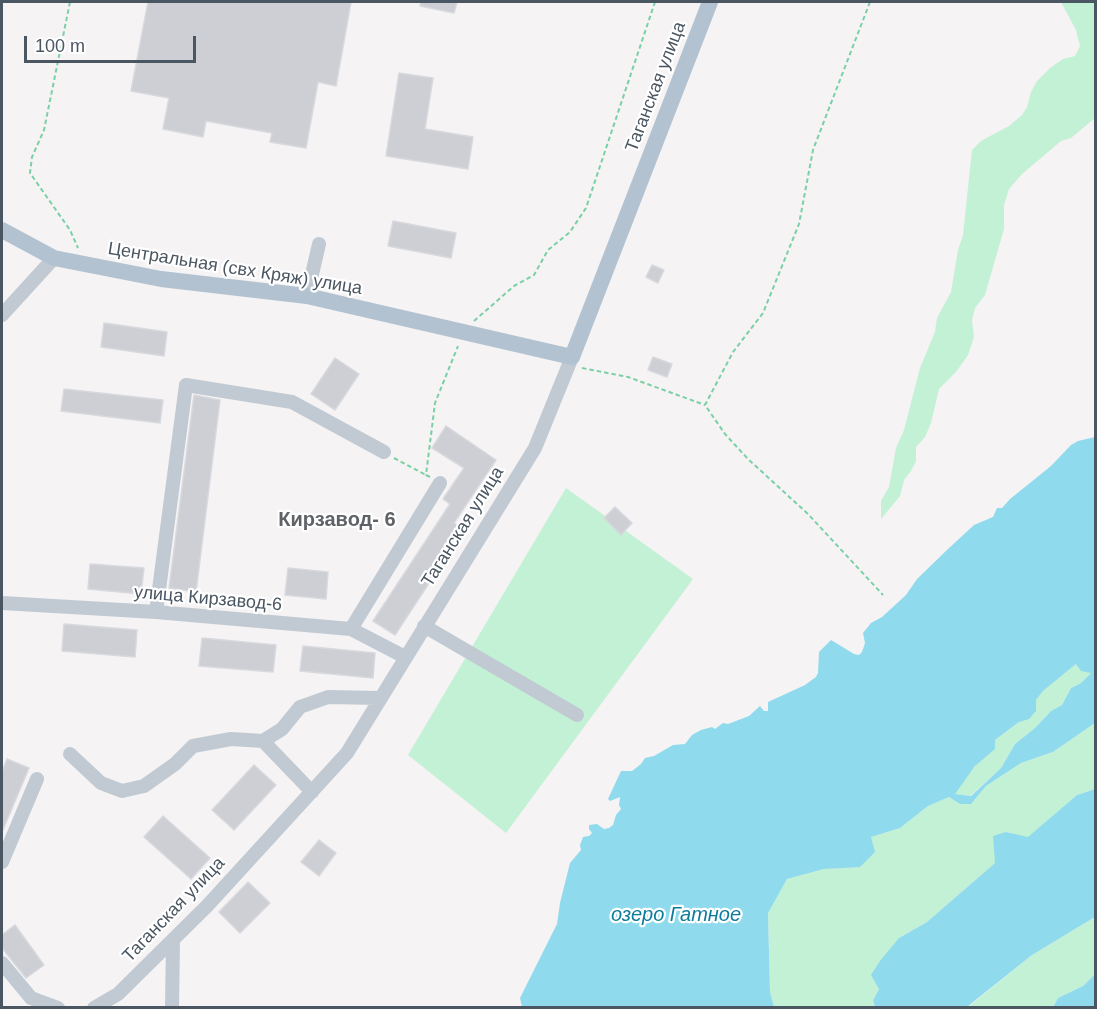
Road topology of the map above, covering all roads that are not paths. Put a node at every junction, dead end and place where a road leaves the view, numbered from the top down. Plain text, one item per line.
1 (710, 2) edge
2 (2, 230) edge
3 (319, 244) dead end
4 (54, 258) junction
5 (307, 296) junction
6 (2, 315) edge
7 (572, 357) junction
8 (384, 452) road end
9 (441, 483) road end
10 (2, 603) edge
11 (156, 612) junction
12 (424, 626) junction
13 (351, 629) junction
14 (405, 657) junction
15 (380, 698) junction
16 (577, 715) dead end
17 (263, 741) junction
18 (70, 754) dead end
19 (38, 779) dead end
20 (312, 792) junction
21 (2, 862) edge
22 (173, 940) junction
23 (2, 963) edge
24 (58, 1008) edge
25 (94, 1008) edge
26 (172, 1008) edge

1 - 7 main road, Таганская улица
2 - 4 main road, Центральная (свх Кряж) улица
3 - 5 street
4 - 5 main road, Центральная (свх Кряж) улица
4 - 6 street
5 - 7 main road, Центральная (свх Кряж) улица
7 - 12 street, Таганская улица
8 - 11 street
9 - 13 street
10 - 11 street, улица Кирзавод-6
11 - 13 street, улица Кирзавод-6
12 - 14 street, Таганская улица
12 - 16 street
13 - 14 street, улица Кирзавод-6
14 - 15 street, Таганская улица
15 - 17 street
15 - 20 street, Таганская улица
17 - 18 street
17 - 20 street
19 - 21 street
20 - 22 street, Таганская улица
22 - 25 street, Таганская улица
22 - 26 street
23 - 24 street

